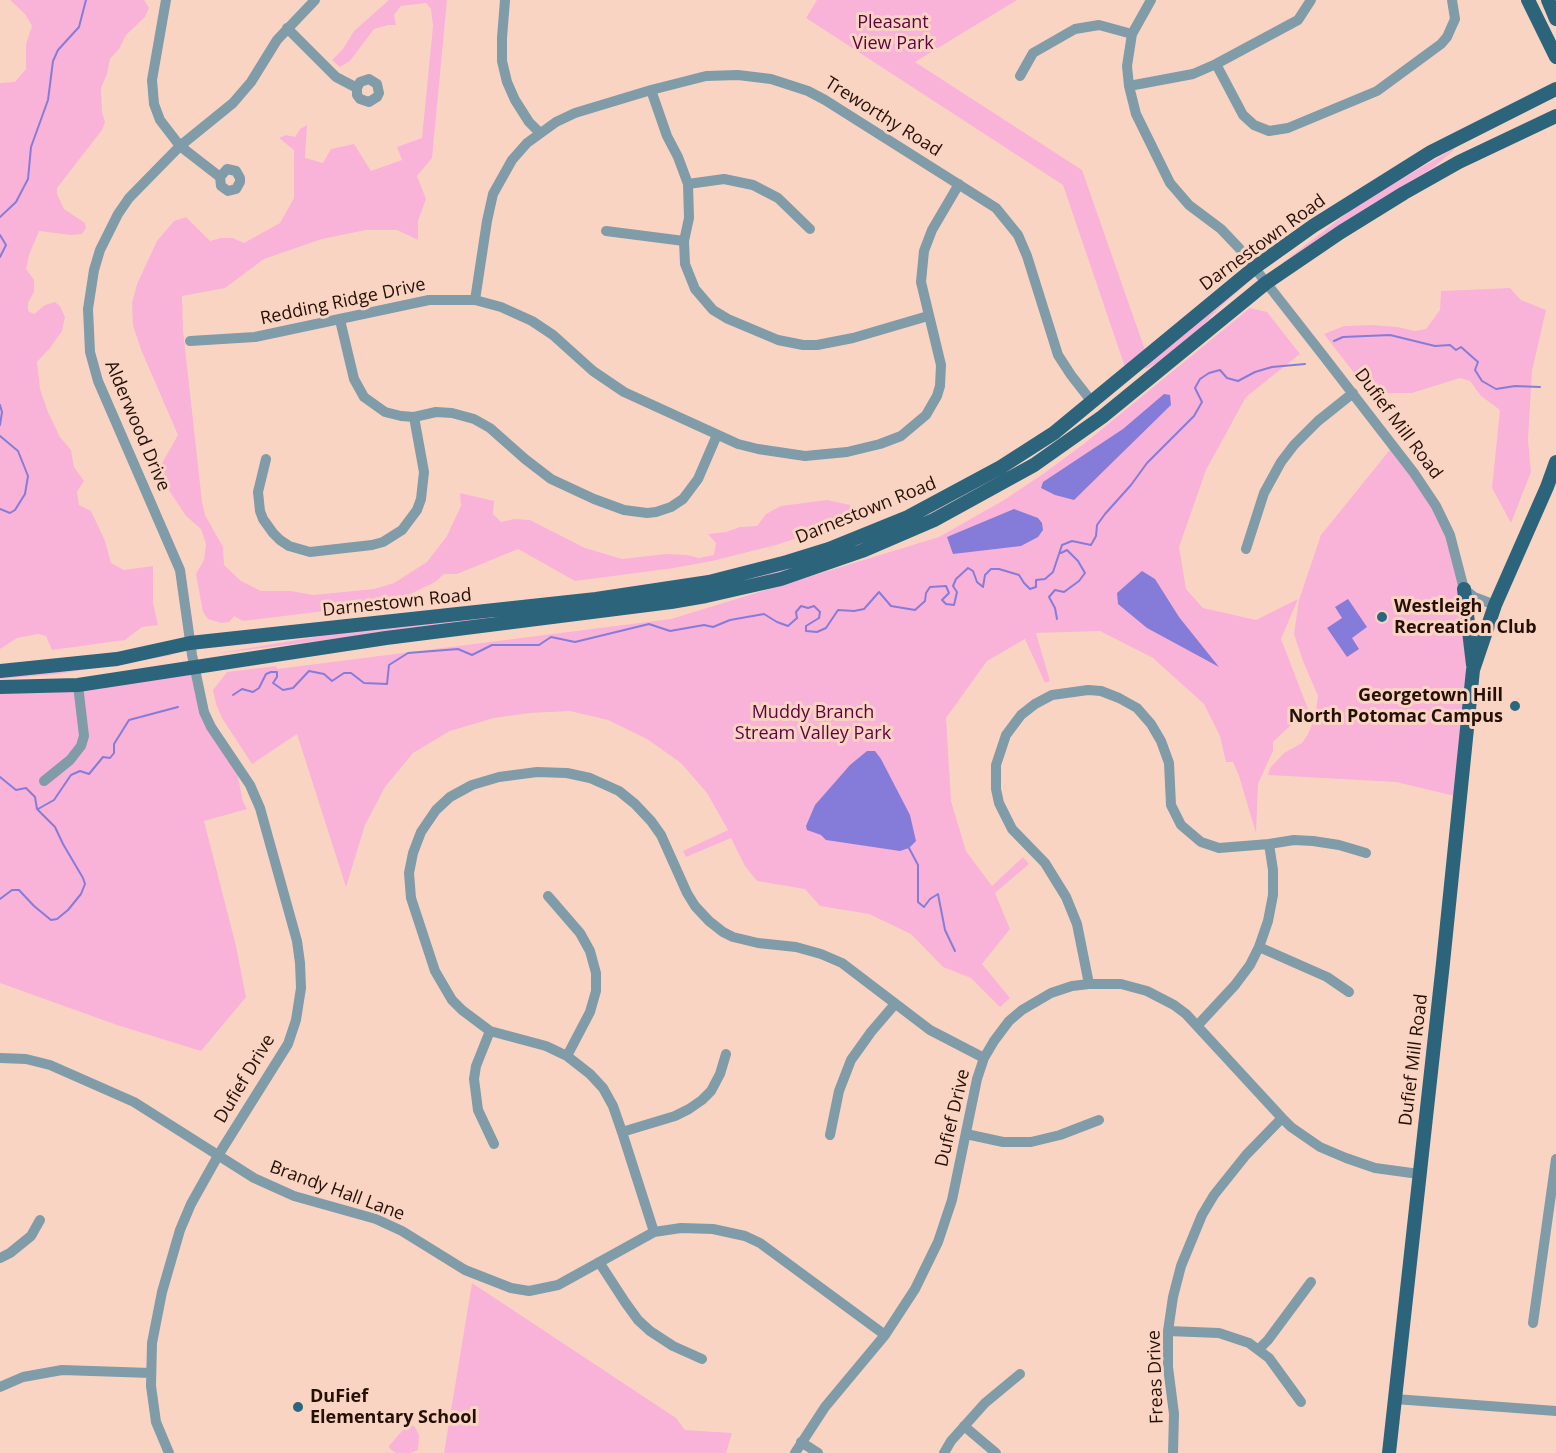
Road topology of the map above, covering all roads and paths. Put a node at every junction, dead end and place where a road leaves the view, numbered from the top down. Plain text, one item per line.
1 (166, 0) edge
2 (315, 0) edge
3 (505, 0) edge
4 (1150, 0) edge
5 (1311, 0) edge
6 (1452, 0) edge
7 (1528, 0) edge
8 (1548, 0) edge
9 (1556, 19) edge
10 (287, 28) junction
11 (1132, 34) junction
12 (1556, 57) edge
13 (1216, 64) junction
14 (1020, 76) dead end
15 (1129, 86) junction
16 (357, 88) dead end
17 (1556, 89) edge
18 (651, 90) junction
19 (1556, 116) edge
20 (540, 133) junction
21 (180, 146) junction
22 (220, 177) dead end
23 (688, 184) junction
24 (959, 184) junction
25 (810, 229) dead end
26 (606, 231) dead end
27 (684, 241) junction
28 (1254, 267) junction
29 (1266, 283) junction
30 (475, 300) junction
31 (928, 316) junction
32 (340, 320) junction
33 (190, 341) dead end
34 (1353, 393) junction
35 (1092, 402) junction
36 (414, 417) junction
37 (717, 435) junction
38 (266, 459) dead end
39 (1553, 478) edge
40 (1246, 549) dead end
41 (1464, 589) junction
42 (1495, 605) junction
43 (192, 655) junction
44 (1473, 670) junction
45 (0, 671) edge
46 (78, 685) junction
47 (0, 687) edge
48 (44, 782) dead end
49 (1269, 844) junction
50 (1366, 853) dead end
51 (548, 896) dead end
52 (1259, 946) junction
53 (1089, 984) junction
54 (1349, 992) dead end
55 (895, 1004) junction
56 (1197, 1026) junction
57 (490, 1031) junction
58 (726, 1054) dead end
59 (567, 1056) junction
60 (0, 1058) edge
61 (984, 1058) junction
62 (1282, 1118) junction
63 (1099, 1120) dead end
64 (622, 1132) junction
65 (966, 1134) junction
66 (830, 1135) dead end
67 (494, 1144) dead end
68 (219, 1154) junction
69 (1556, 1159) edge
70 (1419, 1174) junction
71 (1553, 1194) edge
72 (40, 1220) dead end
73 (654, 1232) junction
74 (0, 1258) edge
75 (599, 1262) junction
76 (1311, 1282) dead end
77 (1533, 1323) dead end
78 (1168, 1331) junction
79 (885, 1335) junction
80 (1259, 1349) junction
81 (702, 1359) dead end
82 (151, 1373) junction
83 (1020, 1374) dead end
84 (0, 1387) edge
85 (1395, 1399) junction
86 (1301, 1402) dead end
87 (1556, 1411) edge
88 (964, 1426) junction
89 (801, 1442) junction
90 (169, 1453) edge
91 (795, 1453) edge
92 (818, 1453) edge
93 (945, 1453) edge
94 (996, 1453) edge
95 (1173, 1453) edge
96 (1389, 1453) edge

1 - 21 street
2 - 10 street, Alderwood Drive
3 - 20 street
4 - 11 street, Dufief Mill Road
5 - 13 street
6 - 13 street
7 - 12 main road
8 - 9 main road
10 - 16 street
10 - 21 street, Alderwood Drive
11 - 14 street
11 - 15 street, Dufief Mill Road
13 - 15 street
15 - 28 street, Dufief Mill Road
17 - 28 main road, Darnestown Road
18 - 20 street, Treworthy Road
18 - 23 street
18 - 24 street, Treworthy Road
19 - 29 main road, Darnestown Road
20 - 30 street, Treworthy Road
21 - 22 street
21 - 43 street, Alderwood Drive
23 - 25 street
23 - 27 street
24 - 31 street, Redding Ridge Drive
24 - 35 street, Treworthy Road
26 - 27 street
27 - 31 street
28 - 29 street, Dufief Mill Road
28 - 35 main road, Darnestown Road
29 - 34 street, Dufief Mill Road
29 - 43 main road, Darnestown Road
30 - 32 street, Redding Ridge Drive
30 - 37 street, Redding Ridge Drive
31 - 37 street, Redding Ridge Drive
32 - 33 street, Redding Ridge Drive
32 - 36 street
34 - 40 street
34 - 41 street, Dufief Mill Road
35 - 43 main road, Darnestown Road
36 - 37 street
36 - 38 street
39 - 42 main road
41 - 42 street
41 - 44 main road
42 - 44 main road
43 - 45 main road, Darnestown Road
43 - 46 main road, Darnestown Road
43 - 68 street, Dufief Drive
44 - 70 main road, Dufief Mill Road
46 - 47 main road, Darnestown Road
46 - 48 street
49 - 50 street
49 - 52 street
49 - 53 street
51 - 59 street
52 - 54 street
52 - 56 street
53 - 56 street, Dufief Drive
53 - 61 street, Dufief Drive
55 - 57 street
55 - 61 street
55 - 66 street
56 - 62 street, Dufief Drive
57 - 59 street
57 - 67 street
58 - 64 street
59 - 64 street
60 - 68 street, Brandy Hall Lane
61 - 65 street, Dufief Drive
62 - 70 street, Dufief Drive
62 - 78 street, Freas Drive
63 - 65 street
64 - 73 street
65 - 79 street, Dufief Drive
68 - 75 street, Brandy Hall Lane
68 - 82 street, Dufief Drive
69 - 71 street
70 - 85 main road, Dufief Mill Road
71 - 77 street
72 - 74 street
73 - 75 street, Brandy Hall Lane
73 - 79 street, Brandy Hall Lane
75 - 81 street
76 - 80 street
78 - 80 street
78 - 95 street, Freas Drive
79 - 89 street, Dufief Drive
80 - 86 street
82 - 84 street
82 - 90 street, Dufief Drive
83 - 88 street
85 - 87 street
85 - 96 main road, Dufief Mill Road
88 - 93 street
88 - 94 street
89 - 91 street, Dufief Drive
89 - 92 street

